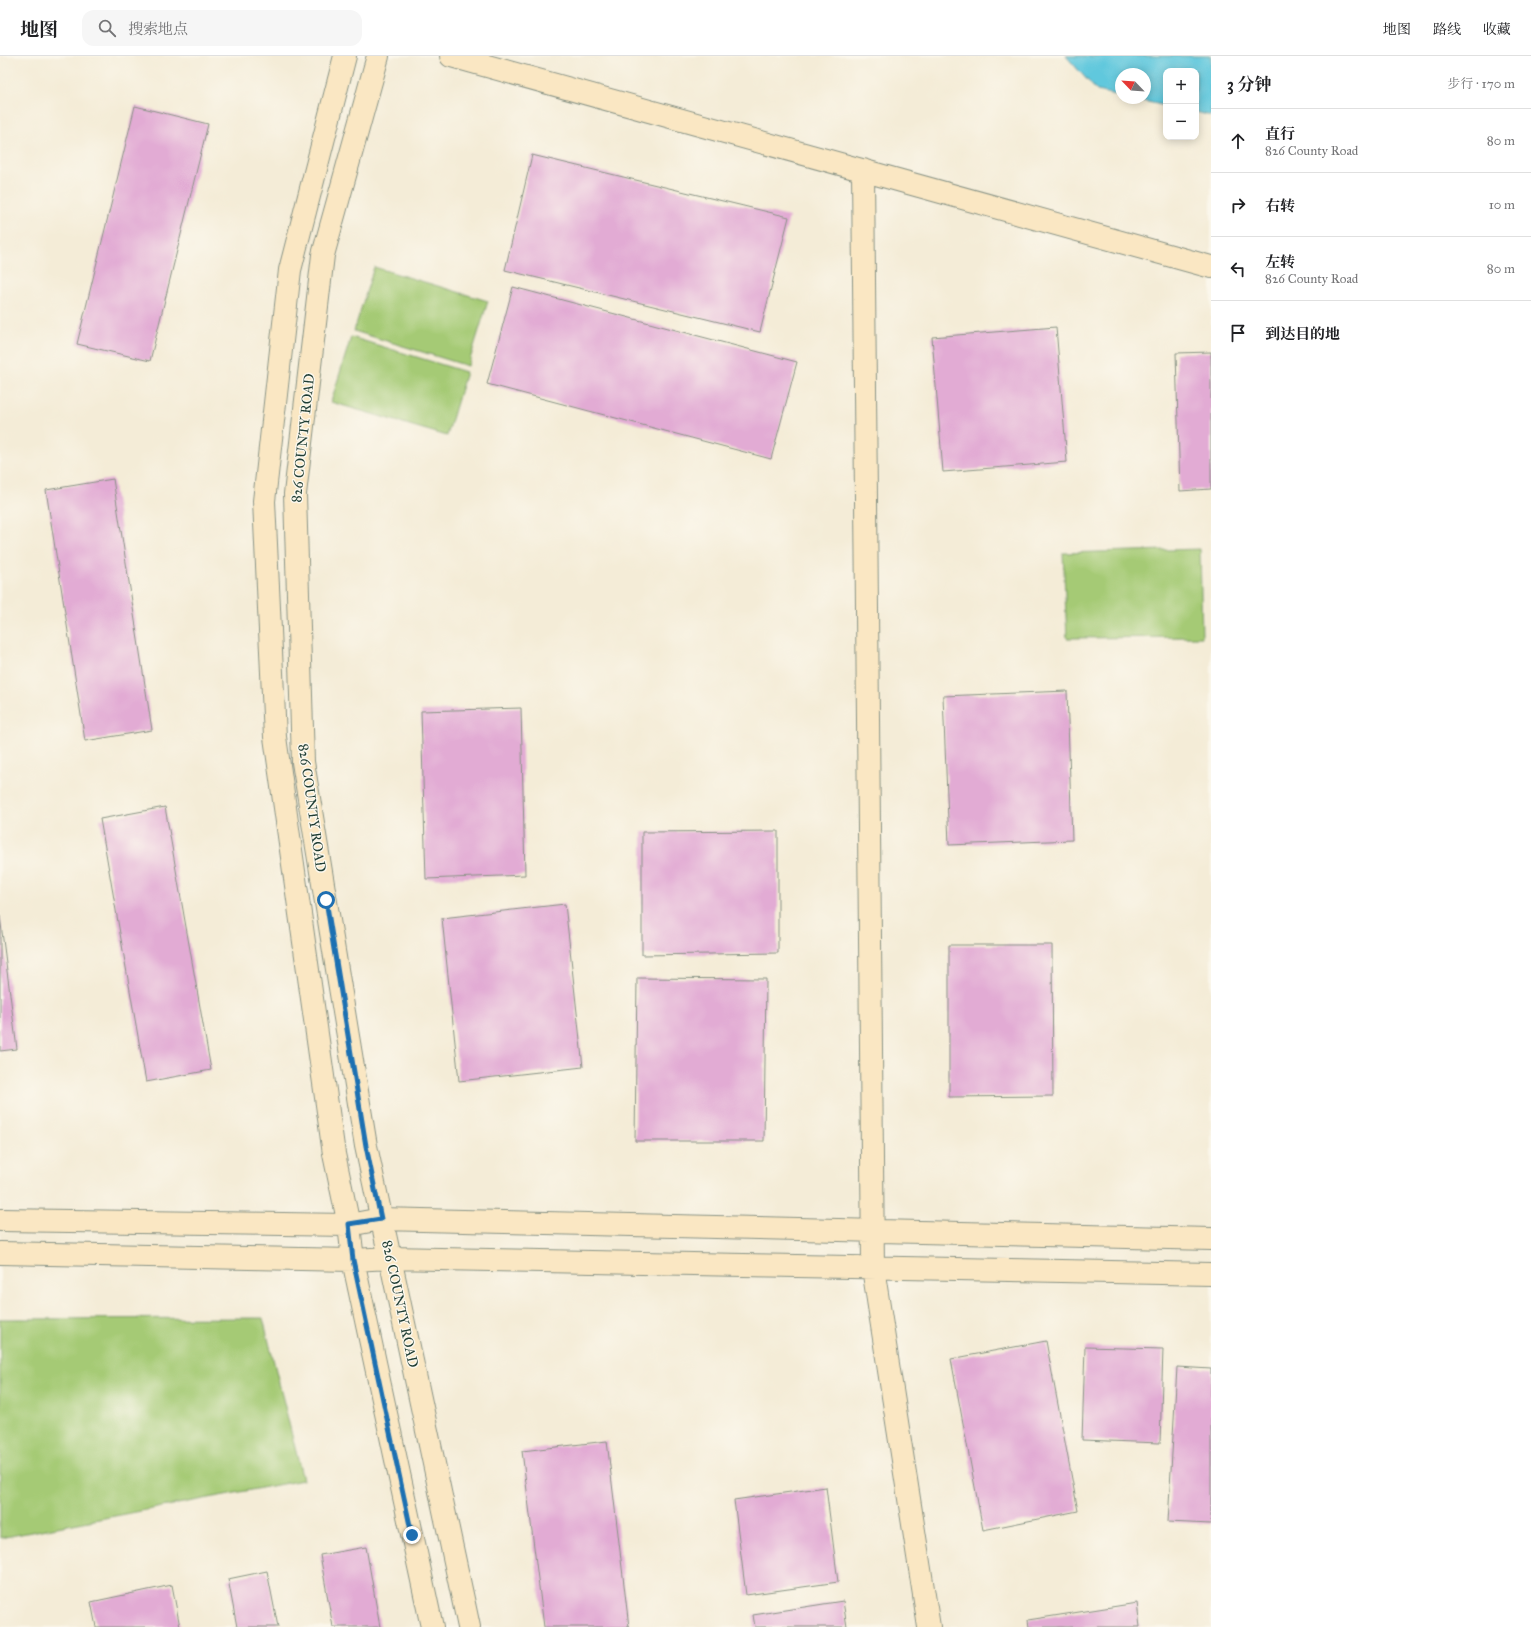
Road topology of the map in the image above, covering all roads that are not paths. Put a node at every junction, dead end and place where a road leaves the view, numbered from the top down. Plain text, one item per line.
1 (345, 56) edge
2 (378, 56) edge
3 (451, 56) edge
4 (863, 170) junction
5 (1211, 267) edge
6 (381, 1219) junction
7 (0, 1220) edge
8 (349, 1224) junction
9 (873, 1231) junction
10 (1211, 1239) edge
11 (0, 1253) edge
12 (390, 1258) junction
13 (353, 1260) junction
14 (873, 1268) junction
15 (1211, 1274) edge
16 (432, 1627) edge
17 (469, 1627) edge
18 (929, 1627) edge

1 - 8 street, 826 COUNTY ROAD
2 - 6 street, 826 COUNTY ROAD
3 - 4 street
4 - 5 street
4 - 9 street
6 - 8 street
6 - 9 street
6 - 12 street, 826 COUNTY ROAD
7 - 8 street
8 - 13 street, 826 COUNTY ROAD
9 - 10 street
9 - 14 street
11 - 13 street
12 - 13 street
12 - 14 street
12 - 17 street, 826 COUNTY ROAD
13 - 16 street, 826 COUNTY ROAD
14 - 15 street
14 - 18 street

